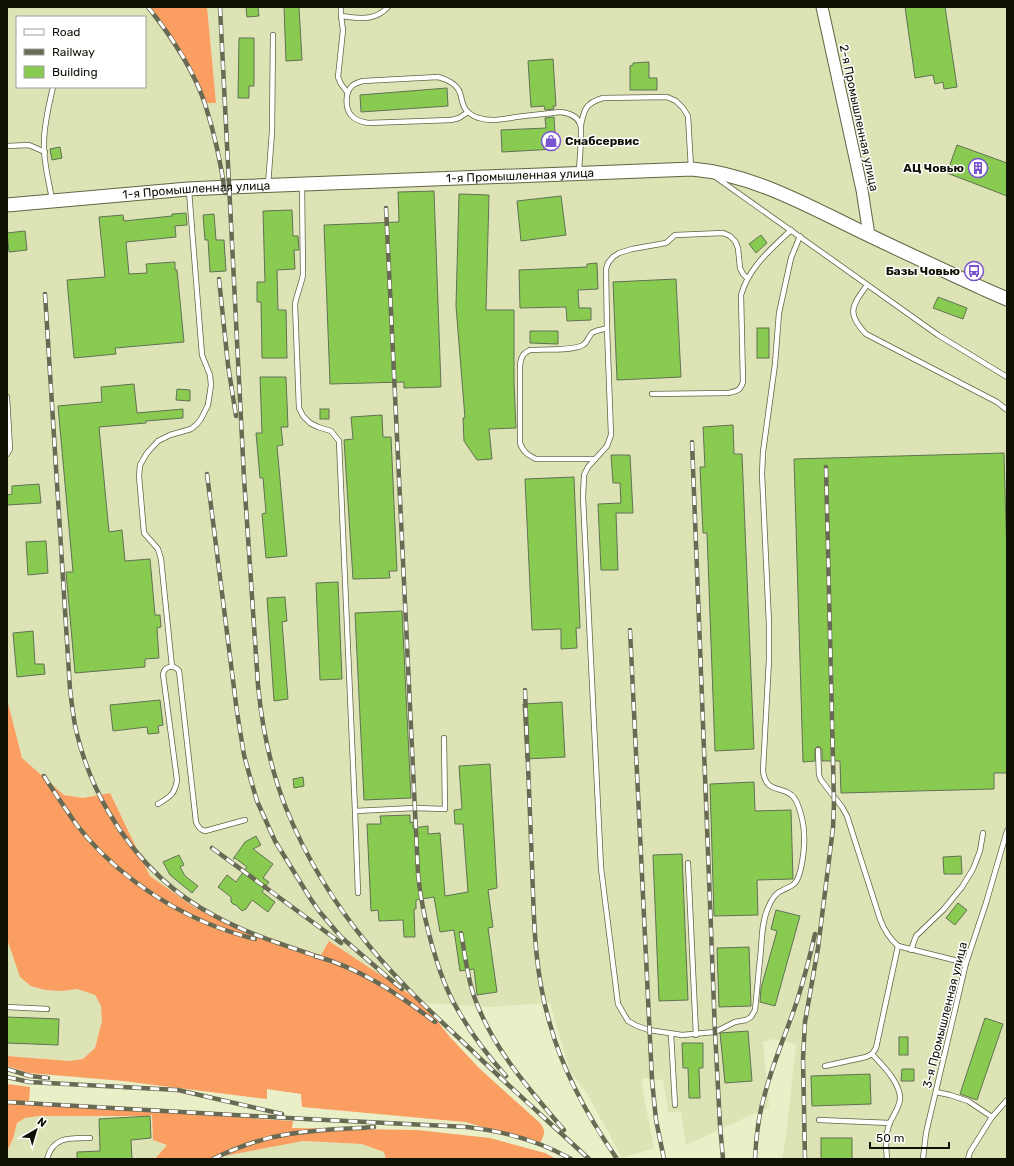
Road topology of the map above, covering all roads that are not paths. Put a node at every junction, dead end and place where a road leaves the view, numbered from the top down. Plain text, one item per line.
1 (341, 7) edge
2 (388, 7) edge
3 (822, 7) edge
4 (341, 16) junction
5 (273, 35) dead end
6 (53, 88) edge
7 (347, 92) junction
8 (468, 112) junction
9 (581, 125) junction
10 (7, 146) edge
11 (45, 152) junction
12 (692, 169) junction
13 (707, 171) junction
14 (579, 174) junction
15 (302, 185) junction
16 (268, 186) junction
17 (188, 189) junction
18 (52, 200) junction
19 (7, 205) edge
20 (791, 230) junction
21 (869, 235) junction
22 (800, 236) junction
23 (747, 278) junction
24 (867, 285) junction
25 (1007, 299) edge
26 (606, 328) junction
27 (1007, 377) edge
28 (652, 394) dead end
29 (7, 397) edge
30 (1007, 410) edge
31 (7, 454) edge
32 (594, 459) junction
33 (172, 667) junction
34 (444, 738) dead end
35 (818, 750) dead end
36 (158, 804) dead end
37 (356, 811) junction
38 (245, 820) dead end
39 (1007, 831) edge
40 (983, 833) dead end
41 (1005, 846) edge
42 (688, 863) dead end
43 (358, 893) dead end
44 (898, 946) junction
45 (911, 950) junction
46 (966, 964) junction
47 (7, 1007) edge
48 (47, 1008) dead end
49 (671, 1034) junction
50 (696, 1035) junction
51 (872, 1054) junction
52 (825, 1066) dead end
53 (936, 1092) junction
54 (1007, 1100) edge
55 (676, 1104) dead end
56 (992, 1117) junction
57 (818, 1120) dead end
58 (890, 1123) junction
59 (90, 1138) dead end
60 (47, 1159) edge
61 (887, 1159) edge
62 (923, 1159) edge
63 (968, 1159) edge

1 - 4 lane
2 - 4 lane
3 - 21 street, 2-я Промышленная улица
4 - 7 lane
5 - 16 lane
6 - 11 lane
7 - 8 lane
7 - 8 lane
8 - 9 lane
9 - 12 lane
9 - 14 lane
10 - 11 lane
11 - 18 lane
12 - 13 main road, 1-я Промышленная улица
12 - 14 main road, 1-я Промышленная улица
13 - 20 lane
13 - 21 main road, 1-я Промышленная улица
14 - 15 main road, 1-я Промышленная улица
15 - 16 main road, 1-я Промышленная улица
15 - 37 lane
16 - 17 main road, 1-я Промышленная улица
17 - 18 main road, 1-я Промышленная улица
17 - 33 lane
18 - 19 main road, 1-я Промышленная улица
20 - 22 lane
20 - 23 lane
21 - 25 main road, 1-я Промышленная улица
22 - 24 lane
22 - 50 lane
23 - 26 lane
23 - 28 lane
24 - 27 lane
24 - 30 lane
26 - 32 lane
26 - 32 lane
29 - 31 lane
32 - 49 lane
33 - 36 lane
33 - 38 lane
34 - 37 lane
35 - 44 lane
37 - 43 lane
39 - 41 lane, 3-я Промышленная улица
40 - 45 lane
41 - 46 lane, 3-я Промышленная улица
42 - 50 lane
44 - 45 lane
44 - 51 lane
45 - 46 lane
46 - 53 lane, 3-я Промышленная улица
47 - 48 lane
49 - 50 lane
49 - 55 lane
51 - 52 lane
51 - 58 lane
53 - 56 lane
53 - 62 lane, 3-я Промышленная улица
54 - 56 lane
56 - 63 lane
57 - 58 lane
58 - 61 lane
59 - 60 lane

